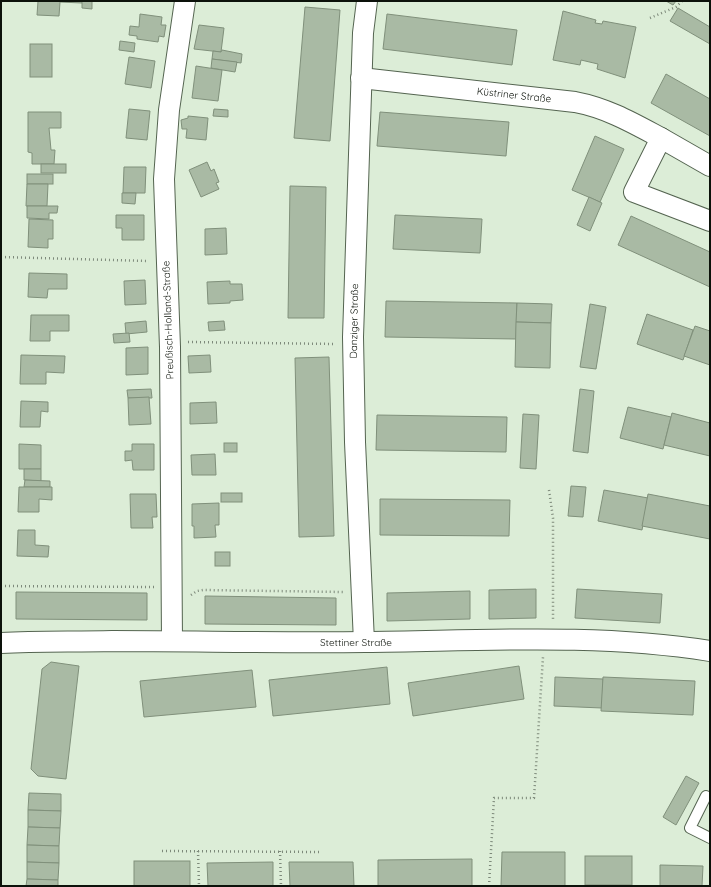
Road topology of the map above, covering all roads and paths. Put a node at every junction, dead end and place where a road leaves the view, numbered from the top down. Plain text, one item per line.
1 (185, 1) edge
2 (367, 1) edge
3 (682, 1) edge
4 (650, 18) dead end
5 (361, 78) junction
6 (660, 138) junction
7 (710, 166) edge
8 (710, 221) edge
9 (1, 257) edge
10 (166, 262) junction
11 (169, 341) junction
12 (353, 344) junction
13 (549, 490) dead end
14 (1, 586) edge
15 (172, 593) junction
16 (362, 593) junction
17 (548, 639) junction
18 (172, 641) junction
19 (364, 642) junction
20 (1, 643) edge
21 (710, 651) edge
22 (706, 796) dead end
23 (710, 838) edge
24 (162, 851) dead end
25 (198, 851) junction
26 (280, 852) junction
27 (322, 852) dead end
28 (198, 886) edge
29 (281, 886) edge
30 (489, 886) edge

1 - 10 street, Preußisch-Holland-Straße
2 - 5 street, Danziger Straße
3 - 4 path
5 - 6 street, Küstriner Straße
5 - 12 street, Danziger Straße
6 - 7 street, Küstriner Straße
6 - 8 street
9 - 10 path
10 - 11 street, Preußisch-Holland-Straße
11 - 12 path
11 - 15 street, Preußisch-Holland-Straße
12 - 16 street, Danziger Straße
13 - 17 path
14 - 15 path
15 - 16 path
15 - 18 street, Preußisch-Holland-Straße
16 - 19 street, Danziger Straße
17 - 19 street, Stettiner Straße
17 - 21 street, Stettiner Straße
17 - 30 path
18 - 19 street, Stettiner Straße
18 - 20 street, Stettiner Straße
22 - 23 lane
24 - 25 path
25 - 26 path
25 - 28 path
26 - 27 path
26 - 29 path

